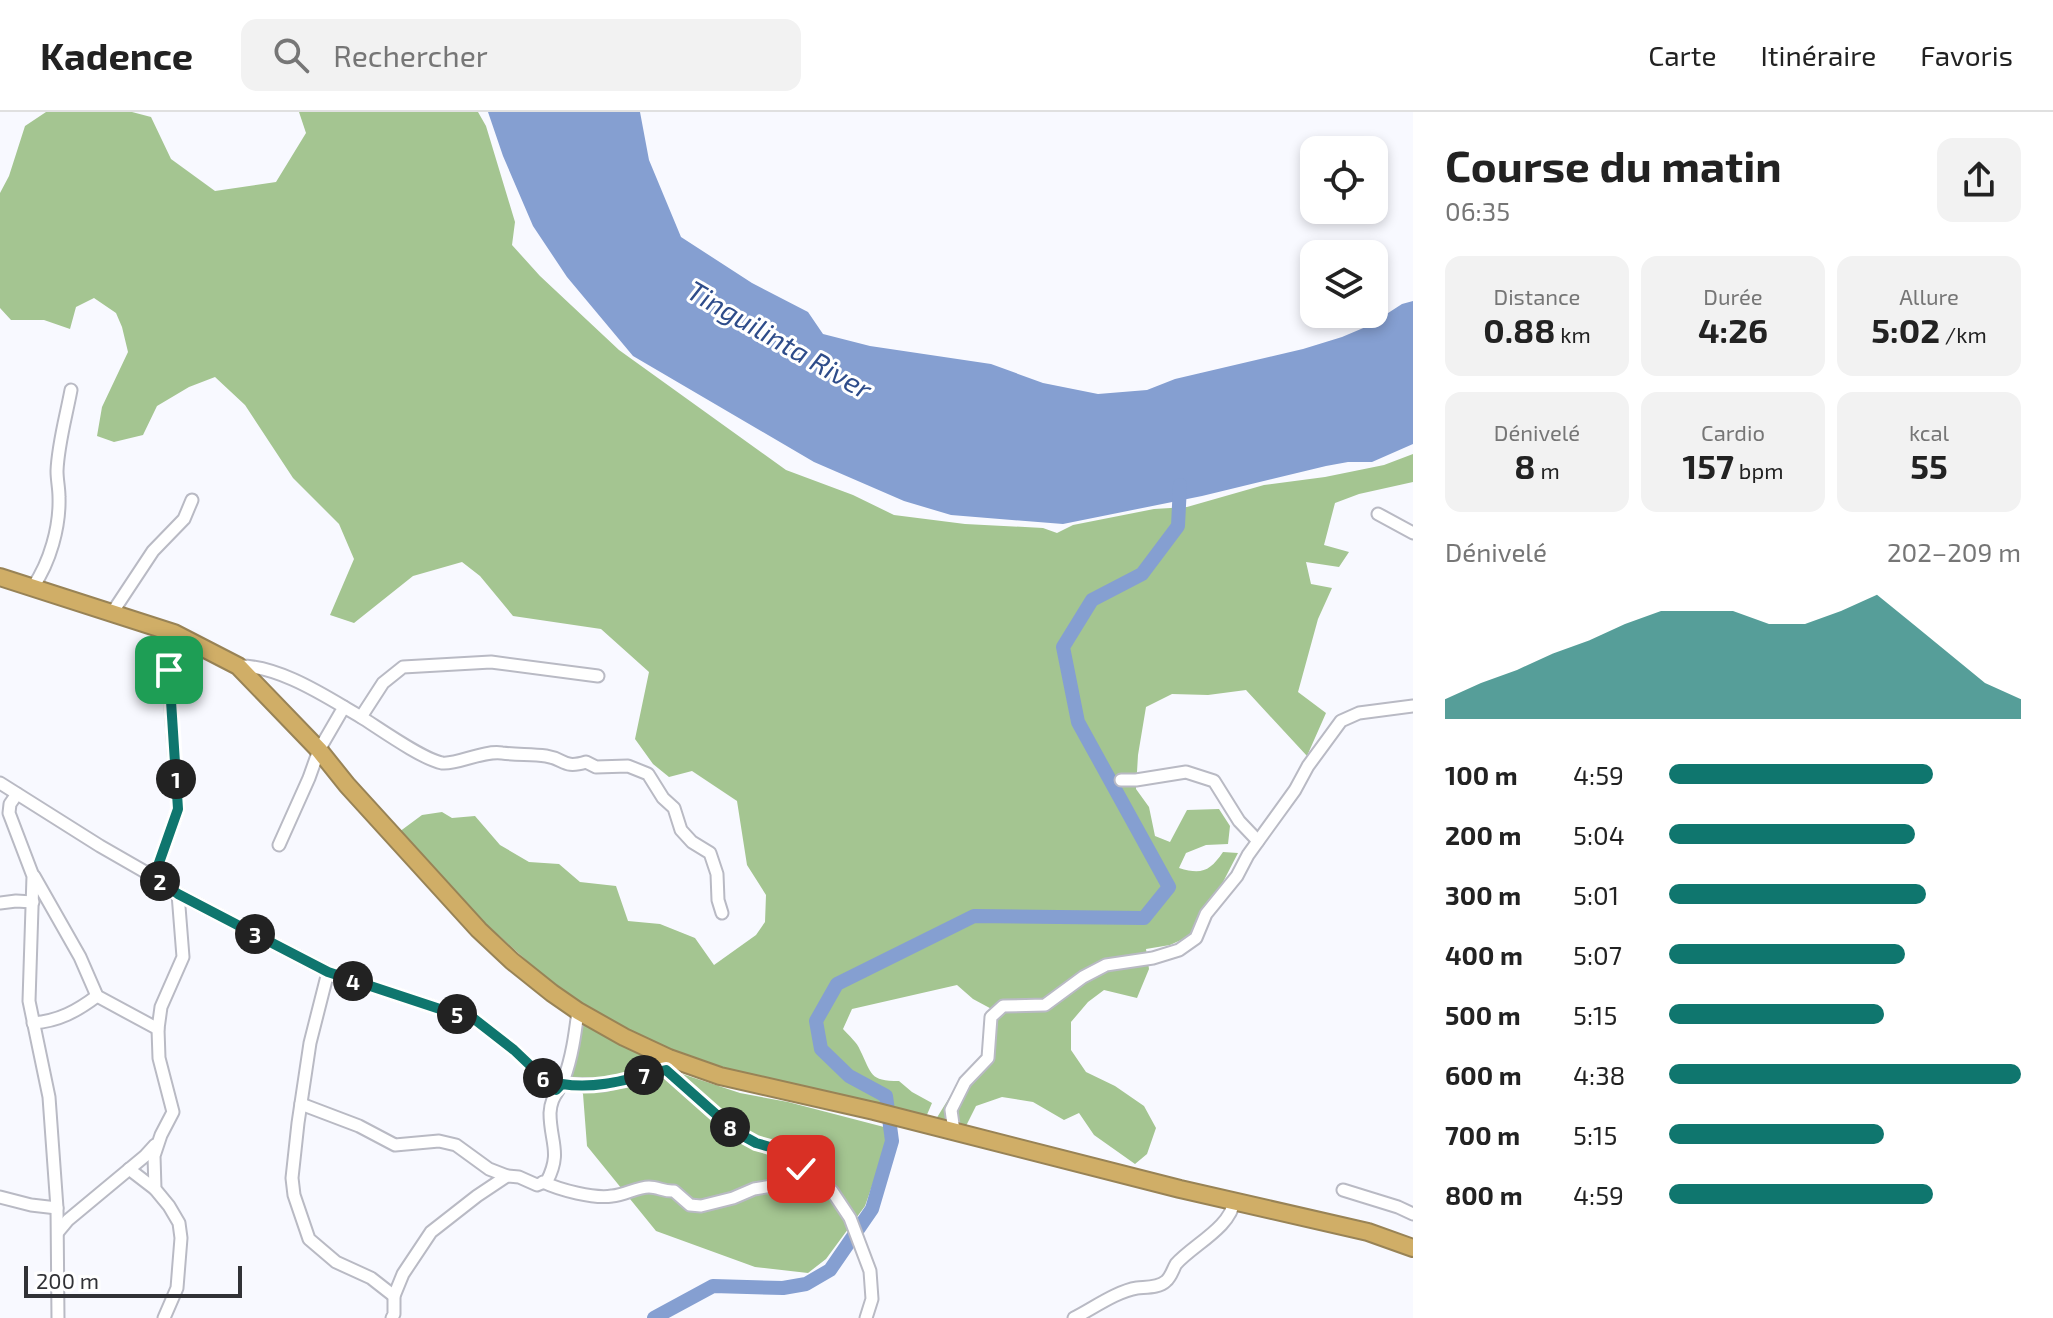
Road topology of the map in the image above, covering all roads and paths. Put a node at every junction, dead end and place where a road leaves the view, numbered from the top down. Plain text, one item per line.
1 (71, 390) dead end
2 (192, 500) dead end
3 (1378, 514) dead end
4 (1413, 533) edge
5 (0, 577) edge
6 (33, 587) junction
7 (112, 613) junction
8 (174, 633) junction
9 (238, 666) junction
10 (598, 676) dead end
11 (1413, 706) edge
12 (344, 707) junction
13 (361, 717) junction
14 (319, 750) junction
15 (1121, 780) dead end
16 (0, 783) edge
17 (17, 794) junction
18 (1258, 841) junction
19 (279, 845) dead end
20 (33, 876) junction
21 (154, 877) junction
22 (178, 894) junction
23 (33, 902) junction
24 (0, 903) edge
25 (722, 913) dead end
26 (328, 972) junction
27 (97, 996) junction
28 (578, 1011) junction
29 (33, 1023) junction
30 (158, 1029) junction
31 (667, 1064) junction
32 (559, 1087) junction
33 (301, 1104) junction
34 (954, 1131) junction
35 (158, 1142) junction
36 (129, 1169) junction
37 (507, 1176) junction
38 (815, 1179) junction
39 (543, 1182) junction
40 (155, 1189) junction
41 (1343, 1190) dead end
42 (0, 1197) edge
43 (1234, 1201) junction
44 (57, 1208) junction
45 (1413, 1214) edge
46 (58, 1232) junction
47 (1413, 1248) edge
48 (394, 1296) junction
49 (58, 1318) edge
50 (164, 1318) edge
51 (392, 1318) edge
52 (866, 1318) edge
53 (1074, 1318) edge

1 - 6 street
2 - 7 street
3 - 4 street
5 - 6 highway
6 - 7 highway
7 - 8 highway
8 - 9 highway
8 - 21 street
9 - 12 street
9 - 14 highway
10 - 13 street
11 - 18 street
12 - 13 street
12 - 14 street
13 - 25 street
14 - 19 street
14 - 28 highway
15 - 18 street
16 - 17 street
17 - 20 street
17 - 21 street
18 - 34 street
20 - 23 street
20 - 27 street
21 - 22 street
22 - 26 street
22 - 30 street
23 - 24 street
23 - 29 street
26 - 32 street
26 - 33 street
27 - 29 street
27 - 30 street
28 - 31 highway
28 - 32 street
29 - 44 street
30 - 35 street
31 - 32 street
31 - 34 highway
31 - 38 street
32 - 39 street
33 - 37 street
33 - 48 street
34 - 43 highway
35 - 36 street
35 - 40 street
36 - 40 street
36 - 46 street
37 - 39 street
37 - 48 street
38 - 39 street
38 - 52 street
40 - 50 street
41 - 45 street
42 - 44 street
43 - 47 highway
43 - 53 street
44 - 46 street
46 - 49 street
48 - 51 street

